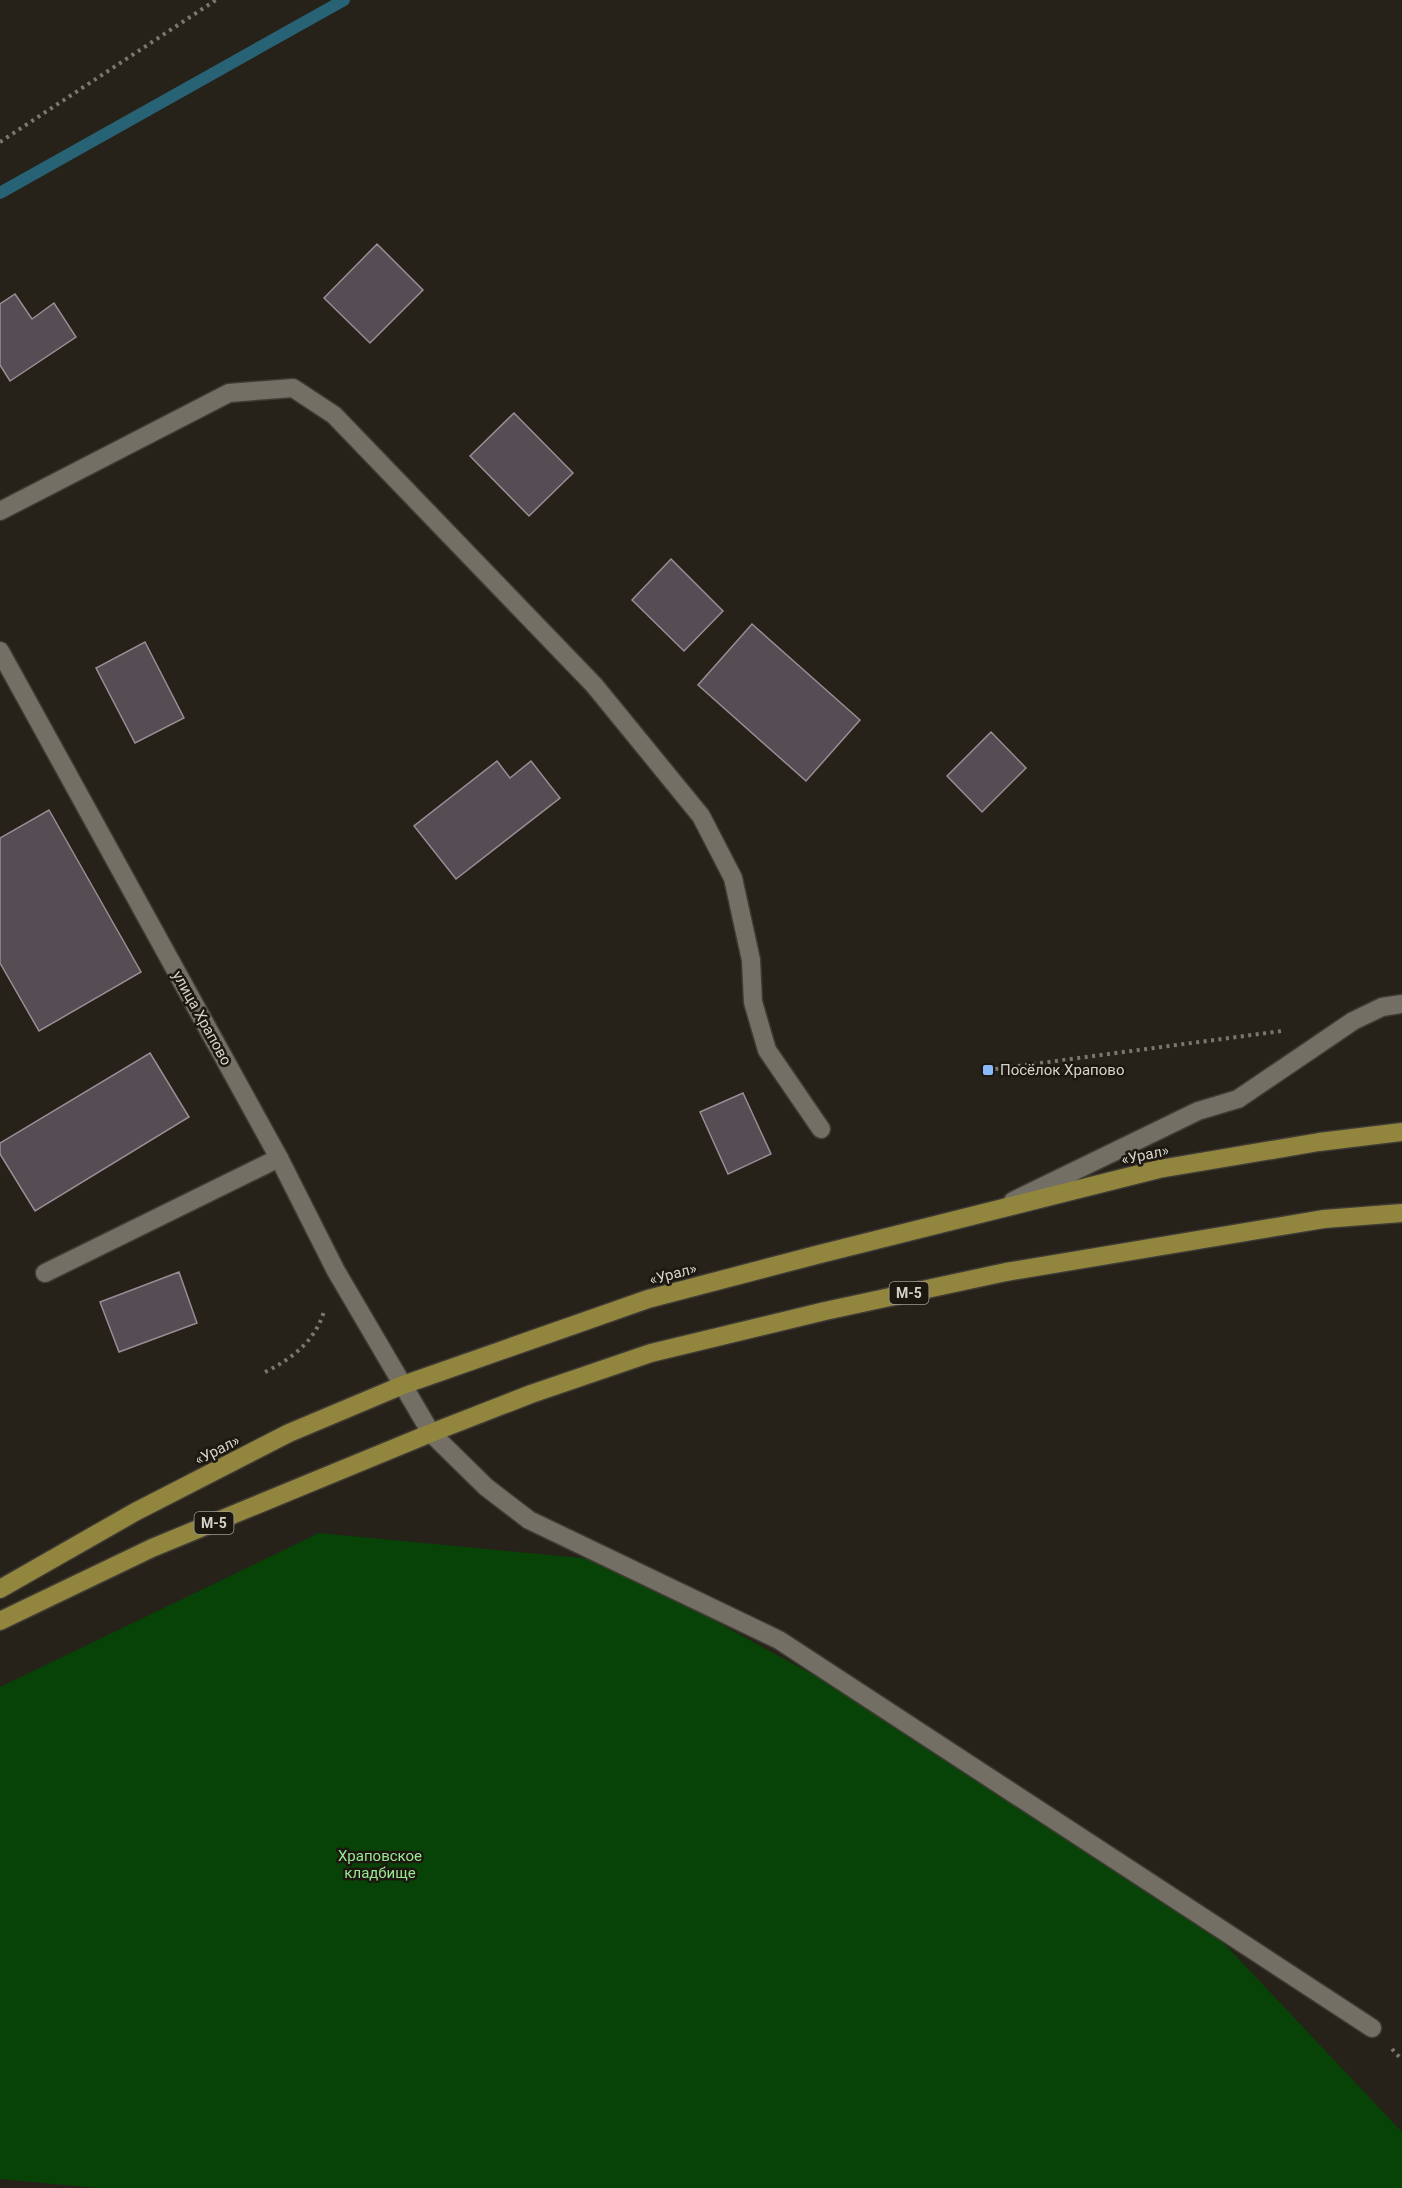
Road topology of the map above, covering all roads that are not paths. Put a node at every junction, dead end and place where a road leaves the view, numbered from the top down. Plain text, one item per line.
1 (0, 511) edge
2 (0, 651) edge
3 (1402, 1004) edge
4 (821, 1129) dead end
5 (1402, 1132) edge
6 (279, 1158) junction
7 (996, 1210) junction
8 (1402, 1213) edge
9 (45, 1273) dead end
10 (403, 1385) junction
11 (431, 1433) junction
12 (0, 1589) edge
13 (0, 1621) edge
14 (1372, 2028) dead end

1 - 4 street
2 - 6 street, улица Храпово
3 - 7 street
5 - 7 highway, «Урал»
6 - 9 street
6 - 10 street, улица Храпово
7 - 10 highway, «Урал»
8 - 11 highway, М-5
10 - 11 street, улица Храпово
10 - 12 highway, «Урал»
11 - 13 highway, М-5
11 - 14 street, улица Храпово

